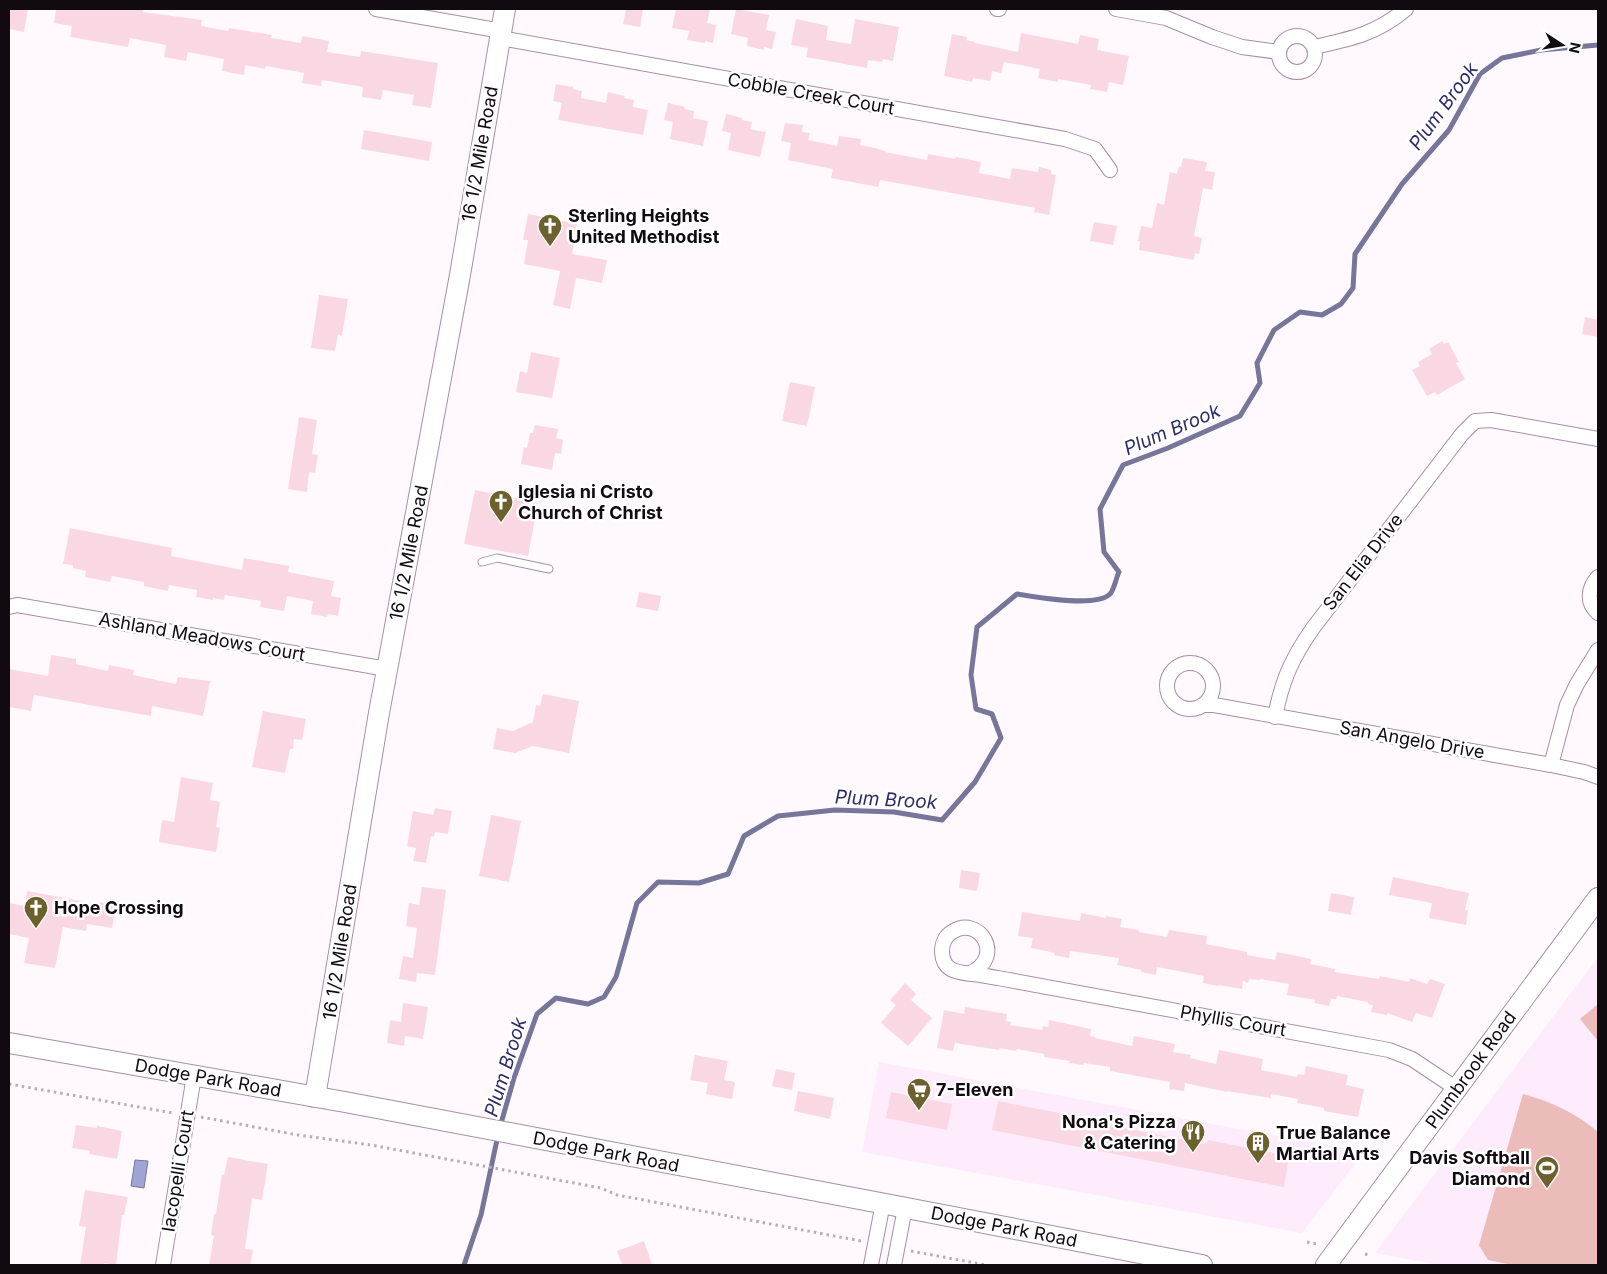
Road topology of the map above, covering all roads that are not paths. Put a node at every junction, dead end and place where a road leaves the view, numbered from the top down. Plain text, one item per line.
1 (376, 9) edge
2 (505, 9) edge
3 (1116, 9) edge
4 (1406, 9) edge
5 (501, 35) junction
6 (1314, 47) junction
7 (1279, 52) junction
8 (1110, 170) dead end
9 (1598, 439) edge
10 (482, 562) dead end
11 (550, 569) dead end
12 (1598, 577) edge
13 (12, 604) edge
14 (1597, 613) edge
15 (1598, 650) edge
16 (387, 669) junction
17 (1213, 685) junction
18 (1203, 705) junction
19 (1225, 707) junction
20 (1275, 716) junction
21 (1551, 765) junction
22 (1598, 777) edge
23 (1598, 898) edge
24 (987, 958) junction
25 (970, 974) junction
26 (998, 978) junction
27 (9, 1043) edge
28 (194, 1076) junction
29 (1457, 1089) junction
30 (315, 1097) junction
31 (883, 1203) junction
32 (905, 1208) junction
33 (163, 1265) edge
34 (871, 1265) edge
35 (894, 1265) edge
36 (1202, 1265) edge
37 (1326, 1265) edge

1 - 5 street, Cobble Creek Court
2 - 5 street, 16 1/2 Mile Road
3 - 7 street
4 - 6 street
5 - 8 street, Cobble Creek Court
5 - 16 street, 16 1/2 Mile Road
6 - 7 street
6 - 7 street
9 - 20 street, San Elia Drive
10 - 11 lane
12 - 14 street
13 - 16 street, Ashland Meadows Court
15 - 21 street
16 - 30 street, 16 1/2 Mile Road
17 - 18 street
17 - 18 street, San Angelo Drive
17 - 19 street, San Angelo Drive
18 - 19 street, San Angelo Drive
19 - 20 street, San Angelo Drive
20 - 21 street, San Angelo Drive
21 - 22 street, San Angelo Drive
23 - 29 street, Plumbrook Road
24 - 25 street
24 - 25 street, Phyllis Court
24 - 26 street, Phyllis Court
25 - 26 street, Phyllis Court
26 - 29 street, Phyllis Court
27 - 28 street, Dodge Park Road
28 - 30 street, Dodge Park Road
28 - 33 street, Iacopelli Court
29 - 37 street, Plumbrook Road
30 - 31 street, Dodge Park Road
31 - 32 street, Dodge Park Road
31 - 34 street
32 - 35 street
32 - 36 street, Dodge Park Road

